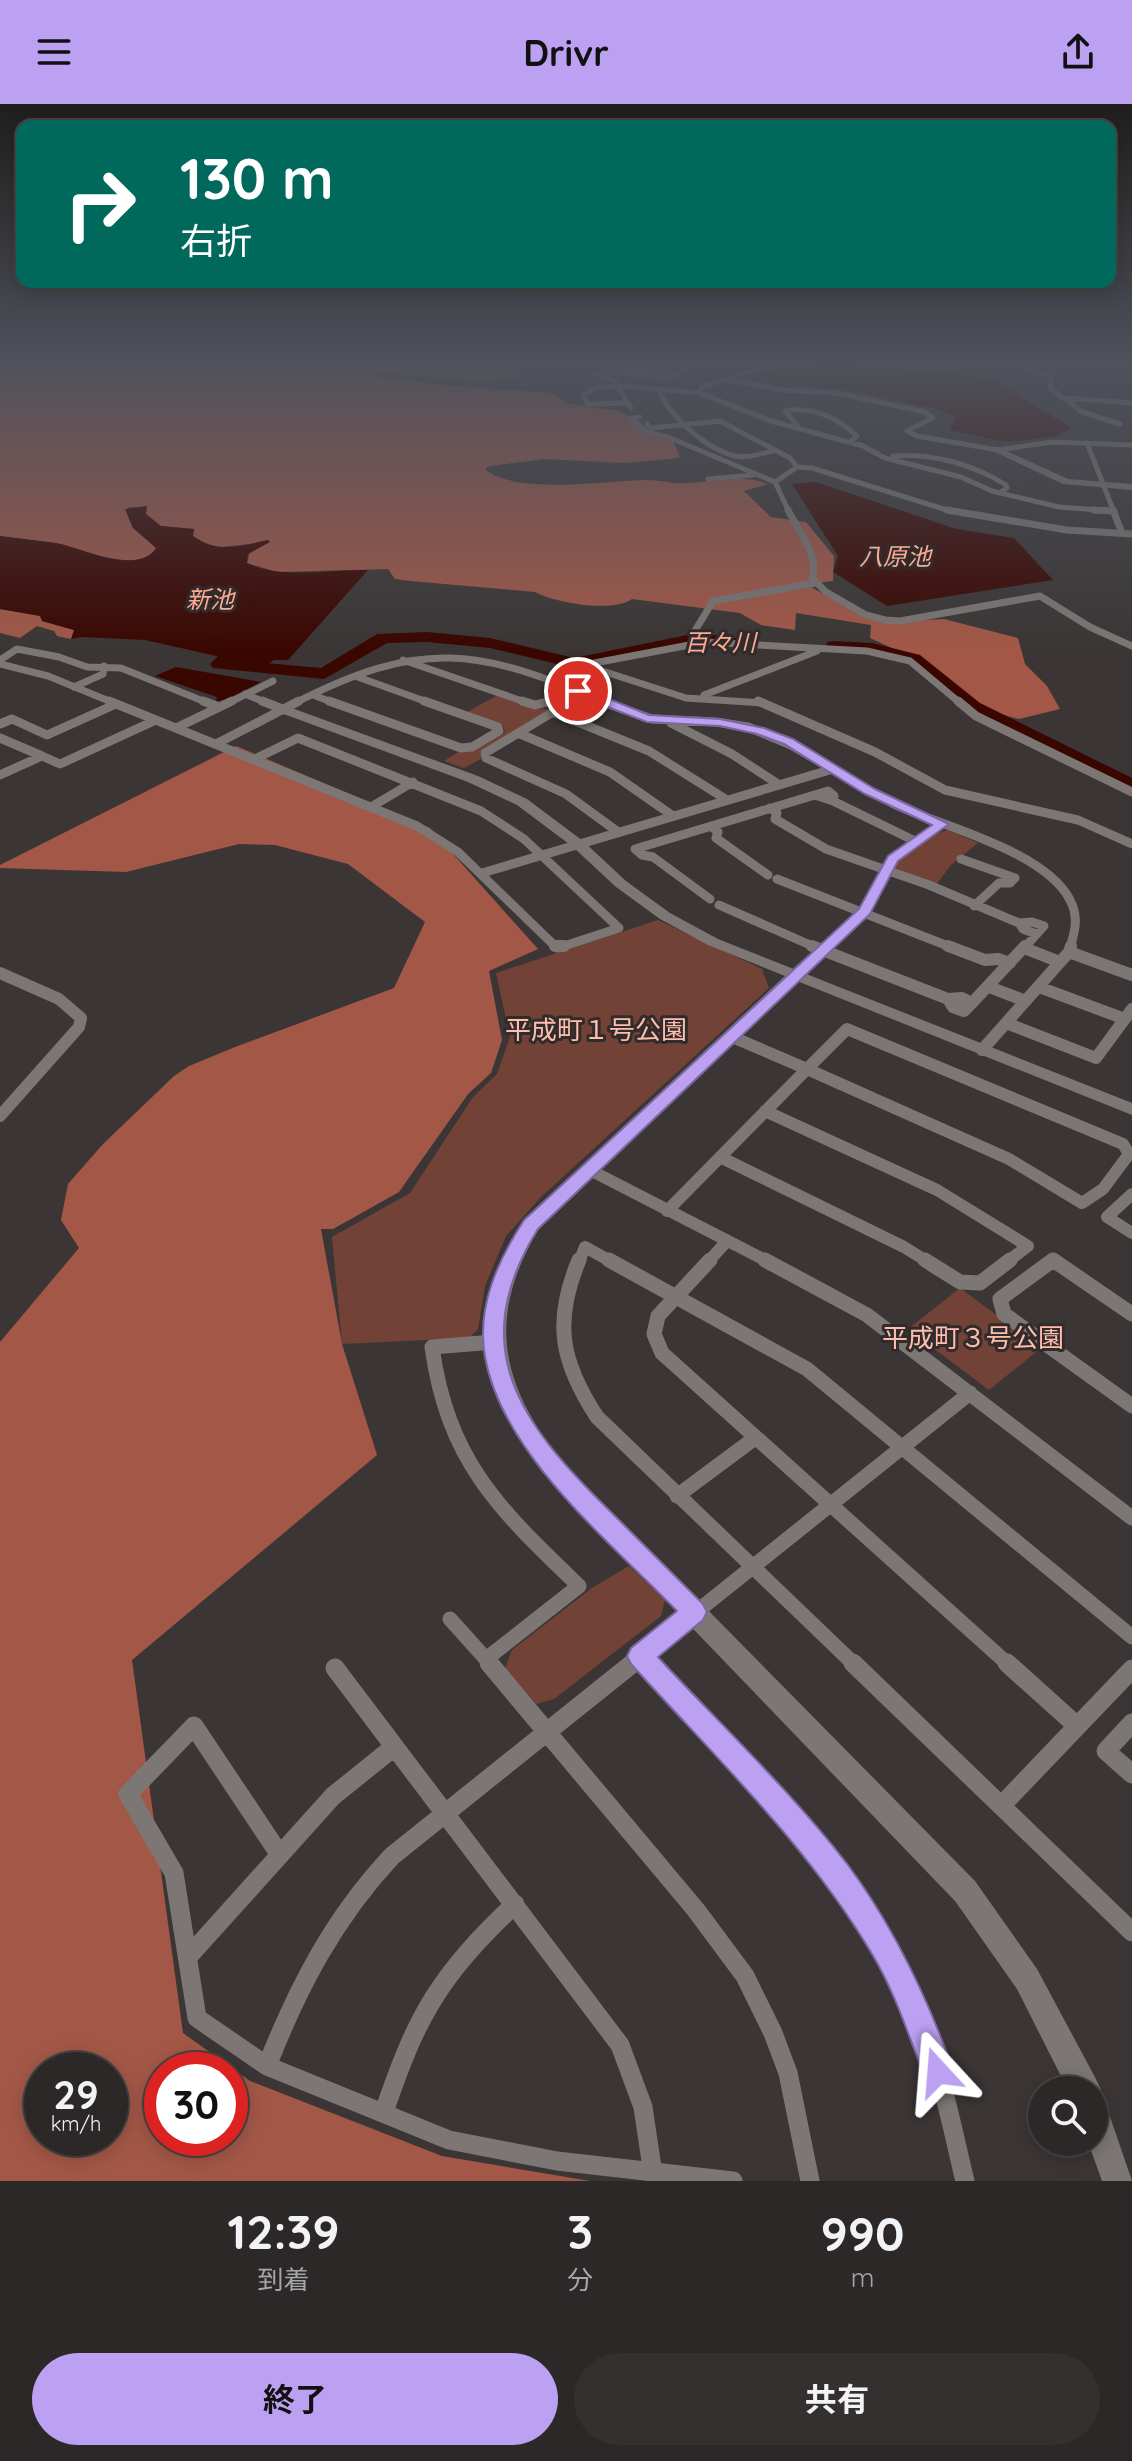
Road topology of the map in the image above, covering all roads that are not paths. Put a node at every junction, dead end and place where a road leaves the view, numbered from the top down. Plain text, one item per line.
1 (717, 459) edge
2 (791, 459) edge
3 (890, 459) edge
4 (928, 459) edge
5 (1016, 459) edge
6 (1093, 459) edge
7 (797, 467) junction
8 (753, 475) junction
9 (708, 479) dead end
10 (775, 482) junction
11 (1104, 485) junction
12 (1132, 487) edge
13 (999, 493) junction
14 (1114, 511) junction
15 (1122, 533) junction
16 (1132, 534) edge
17 (815, 583) junction
18 (705, 642) junction
19 (1132, 646) edge
20 (819, 648) junction
21 (403, 660) junction
22 (0, 662) edge
23 (104, 666) junction
24 (355, 676) junction
25 (273, 681) dead end
26 (74, 687) junction
27 (572, 689) junction
28 (245, 694) junction
29 (313, 695) junction
30 (702, 698) junction
31 (116, 704) junction
32 (219, 707) junction
33 (285, 710) junction
34 (156, 720) junction
35 (668, 722) junction
36 (0, 724) edge
37 (176, 728) junction
38 (518, 733) junction
39 (0, 738) edge
40 (216, 744) junction
41 (42, 756) junction
42 (255, 759) junction
43 (833, 769) junction
44 (0, 775) edge
45 (413, 782) junction
46 (778, 784) junction
47 (1132, 792) edge
48 (727, 800) junction
49 (371, 807) junction
50 (770, 808) junction
51 (758, 812) junction
52 (673, 816) junction
53 (775, 819) junction
54 (942, 824) junction
55 (711, 826) junction
56 (698, 830) junction
57 (618, 832) junction
58 (716, 838) junction
59 (915, 841) junction
60 (578, 844) junction
61 (1132, 844) edge
62 (644, 846) junction
63 (541, 855) junction
64 (961, 859) dead end
65 (994, 871) junction
66 (886, 872) junction
67 (482, 873) junction
68 (999, 883) junction
69 (974, 906) junction
70 (865, 911) junction
71 (1024, 948) junction
72 (823, 950) junction
73 (1069, 952) junction
74 (1060, 962) junction
75 (1007, 967) junction
76 (0, 973) edge
77 (1132, 975) edge
78 (794, 976) junction
79 (989, 987) junction
80 (1039, 987) junction
81 (1026, 1001) junction
82 (1128, 1014) edge
83 (1006, 1023) junction
84 (730, 1036) junction
85 (982, 1050) junction
86 (807, 1069) junction
87 (1132, 1109) edge
88 (765, 1111) junction
89 (0, 1116) edge
90 (720, 1157) junction
91 (588, 1169) junction
92 (1132, 1194) edge
93 (667, 1211) junction
94 (1132, 1233) edge
95 (727, 1241) junction
96 (676, 1296) junction
97 (1132, 1314) edge
98 (494, 1342) junction
99 (970, 1393) junction
100 (1132, 1406) edge
101 (755, 1438) junction
102 (904, 1448) junction
103 (677, 1496) junction
104 (831, 1505) junction
105 (1132, 1518) edge
106 (752, 1569) junction
107 (694, 1612) junction
108 (450, 1619) dead end
109 (1132, 1637) edge
110 (640, 1656) junction
111 (486, 1659) junction
112 (335, 1668) dead end
113 (1132, 1669) edge
114 (1132, 1723) edge
115 (1076, 1725) junction
116 (545, 1731) junction
117 (394, 1747) junction
118 (1132, 1774) edge
119 (1001, 1806) junction
120 (445, 1812) junction
121 (280, 1855) junction
122 (515, 1904) junction
123 (1132, 1932) edge
124 (188, 1957) junction
125 (267, 2066) junction
126 (1078, 2076) edge
127 (384, 2112) junction
128 (1108, 2153) edge
129 (653, 2174) junction
130 (733, 2181) edge
131 (810, 2181) edge
132 (965, 2181) edge
133 (1118, 2181) edge

1 - 8 street
2 - 7 street
3 - 13 street
4 - 13 street
5 - 11 street
6 - 11 street
7 - 10 street
7 - 15 street
8 - 9 street
8 - 10 street
10 - 17 street
11 - 12 street
11 - 14 street
13 - 14 street
14 - 15 street
15 - 16 street
17 - 18 street
17 - 19 street
18 - 20 street
18 - 30 street
20 - 30 street
20 - 47 street
21 - 24 street
21 - 27 street
21 - 27 street
22 - 23 street
22 - 26 street
23 - 26 street
23 - 32 street
24 - 29 street
24 - 29 street
25 - 28 street
26 - 31 street
27 - 35 street
28 - 32 street
28 - 33 street
29 - 33 street
30 - 61 street
31 - 34 street
31 - 36 street
32 - 37 street
33 - 40 street
33 - 60 street
34 - 37 street
34 - 41 street
35 - 43 street
35 - 46 street
37 - 40 street
38 - 48 street
38 - 52 street
38 - 57 street
39 - 41 street
40 - 42 street
41 - 44 street
42 - 45 street
42 - 49 street
43 - 46 street
43 - 54 street
45 - 49 street
45 - 63 street
46 - 48 street
48 - 52 street
49 - 67 street
50 - 51 street
50 - 53 street
50 - 59 street
51 - 53 street
51 - 55 street
52 - 57 street
53 - 66 street
54 - 59 street
54 - 73 street
55 - 56 street
55 - 58 street
56 - 58 street
56 - 62 street
57 - 60 street
57 - 62 street
58 - 70 street
59 - 66 street
60 - 63 street
60 - 78 street
62 - 72 street
63 - 67 street
63 - 67 street
64 - 65 street
65 - 68 street
65 - 68 street
66 - 69 street
66 - 70 street
68 - 69 street
69 - 71 street
70 - 72 street
70 - 75 street
71 - 74 street
71 - 75 street
72 - 78 street
72 - 79 street
73 - 74 street
73 - 77 street
74 - 80 street
75 - 79 street
76 - 89 street
78 - 84 street
78 - 85 street
79 - 81 street
80 - 81 street
80 - 82 street
81 - 83 street
82 - 83 street
83 - 85 street
84 - 86 street
84 - 91 street
85 - 87 street
86 - 86 street
86 - 88 street
88 - 90 street
88 - 90 street
90 - 93 street
91 - 93 street
91 - 98 street
92 - 94 street
93 - 95 street
95 - 96 street
95 - 99 street
96 - 101 street
96 - 102 street
96 - 103 street
97 - 100 street
98 - 107 street
98 - 111 street
99 - 102 street
99 - 105 street
101 - 103 street
101 - 104 street
102 - 104 street
102 - 109 street
103 - 106 street
104 - 106 street
104 - 115 street
106 - 107 street
106 - 119 street
107 - 110 street
107 - 126 street
108 - 111 street
110 - 116 street
110 - 132 street
111 - 116 street
112 - 117 street
113 - 115 street
114 - 118 street
115 - 119 street
116 - 120 street
116 - 131 street
117 - 120 street
117 - 121 street
119 - 123 street
120 - 122 street
120 - 125 street
121 - 124 street
121 - 124 street
122 - 127 street
122 - 129 street
124 - 125 street
125 - 127 street
127 - 129 street
128 - 133 street
129 - 130 street

